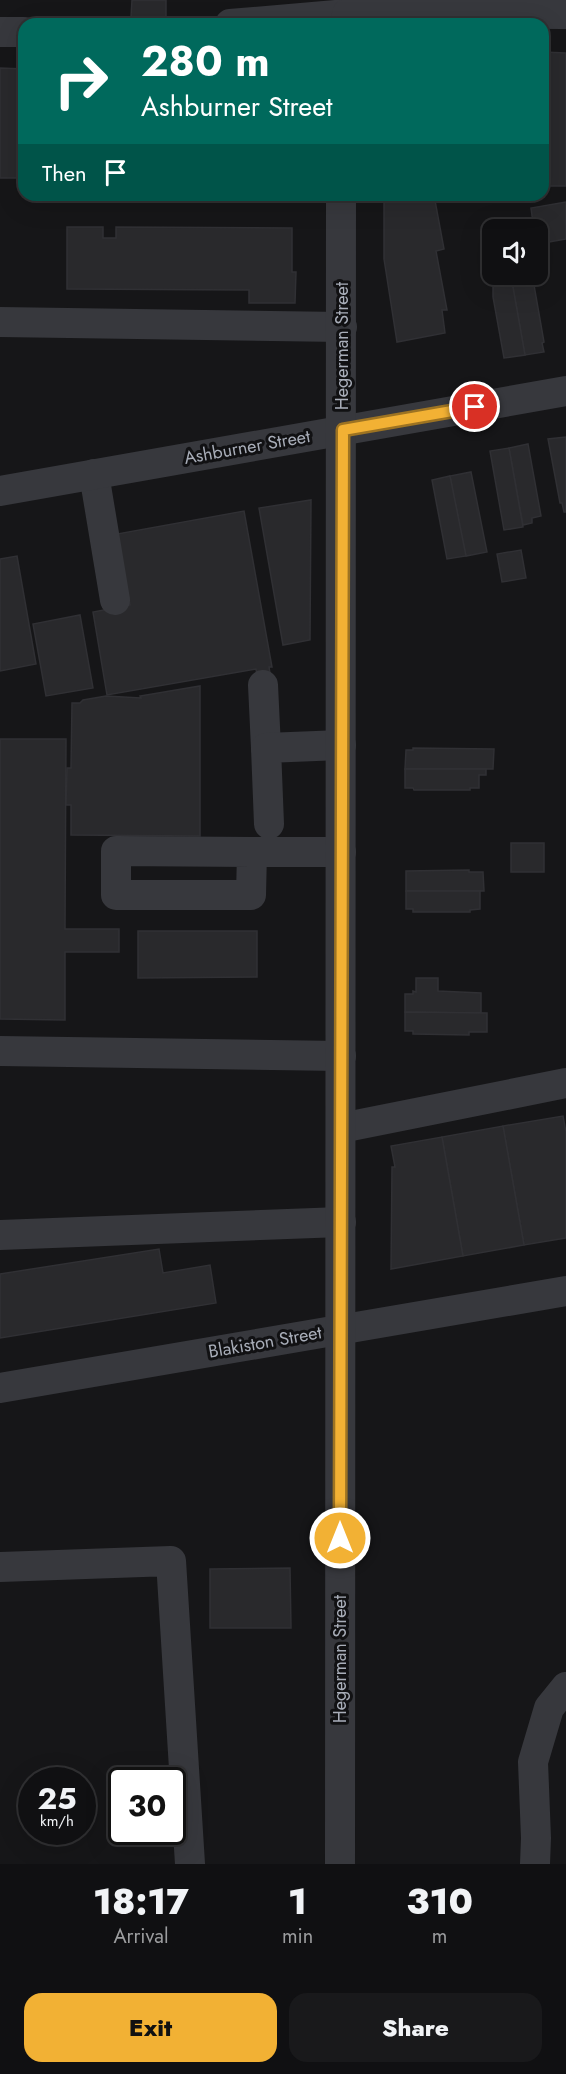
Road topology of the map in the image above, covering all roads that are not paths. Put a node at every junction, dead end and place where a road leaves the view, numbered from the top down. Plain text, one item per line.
1 (301, 9) edge
2 (341, 13) edge
3 (566, 14) edge
4 (258, 18) edge
5 (0, 32) edge
6 (18, 32) edge
7 (341, 201) edge
8 (0, 322) edge
9 (342, 327) junction
10 (566, 391) edge
11 (343, 430) junction
12 (94, 474) junction
13 (0, 491) edge
14 (116, 600) dead end
15 (263, 685) dead end
16 (341, 745) junction
17 (266, 748) junction
18 (269, 824) dead end
19 (252, 852) dead end
20 (342, 852) junction
21 (0, 1051) edge
22 (341, 1056) junction
23 (566, 1083) edge
24 (341, 1128) junction
25 (341, 1222) junction
26 (0, 1234) edge
27 (566, 1290) edge
28 (340, 1329) junction
29 (0, 1388) edge
30 (0, 1567) edge
31 (566, 1687) edge
32 (190, 1864) edge
33 (340, 1864) edge
34 (535, 1864) edge

1 - 2 street
1 - 4 street
2 - 3 street
5 - 6 street
7 - 9 street, Hegerman Street
8 - 9 street
9 - 11 street, Hegerman Street
10 - 11 street, Ashburner Street
11 - 12 street, Ashburner Street
11 - 16 street, Hegerman Street
12 - 13 street, Ashburner Street
12 - 14 street
15 - 17 street
16 - 17 street
16 - 20 street, Hegerman Street
17 - 18 street
19 - 20 street
20 - 22 street, Hegerman Street
21 - 22 street
22 - 24 street, Hegerman Street
23 - 24 street
24 - 25 street, Hegerman Street
25 - 26 street
25 - 28 street, Hegerman Street
27 - 28 street, Blakiston Street
28 - 29 street, Blakiston Street
28 - 33 street, Hegerman Street
30 - 32 street
31 - 34 street

